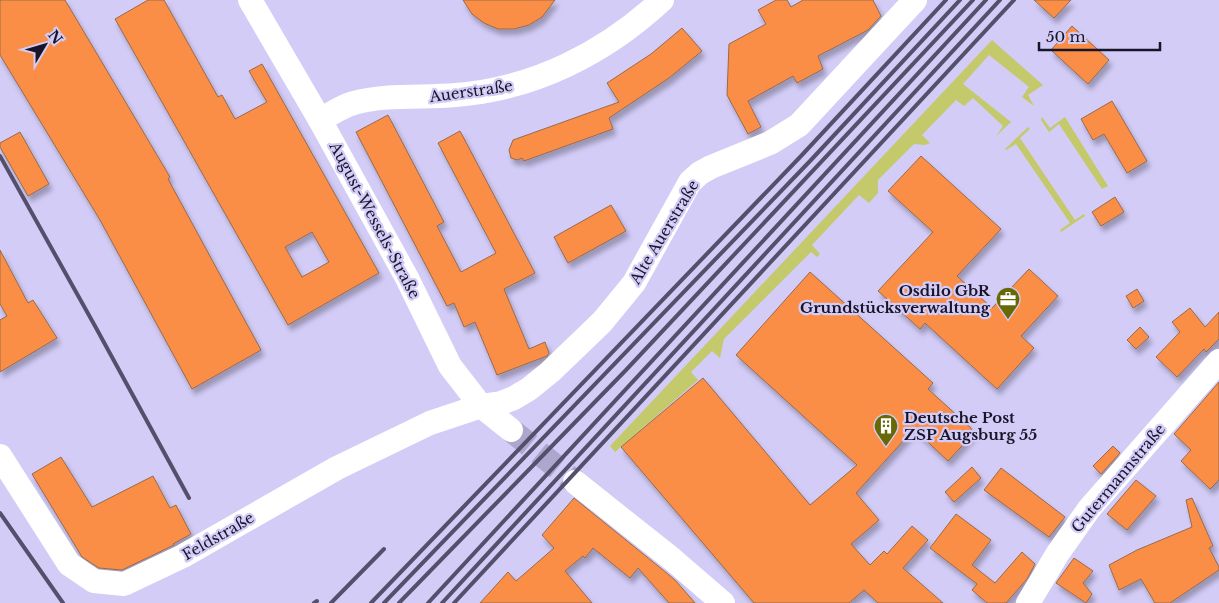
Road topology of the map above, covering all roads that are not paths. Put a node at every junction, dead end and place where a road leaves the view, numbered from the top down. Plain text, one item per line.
1 (250, 0) edge
2 (662, 0) edge
3 (915, 0) edge
4 (320, 120) junction
5 (1219, 361) edge
6 (481, 406) junction
7 (511, 430) tunnel mouth
8 (0, 456) edge
9 (575, 482) tunnel mouth
10 (723, 603) edge
11 (1028, 603) edge

1 - 4 street, August-Wessels-Straße
2 - 4 street, Auerstraße
3 - 6 street, Alte Auerstraße
4 - 6 street, August-Wessels-Straße
5 - 11 street, Gutermannstraße
6 - 7 street, August-Wessels-Straße
6 - 8 street, Feldstraße
9 - 10 street

